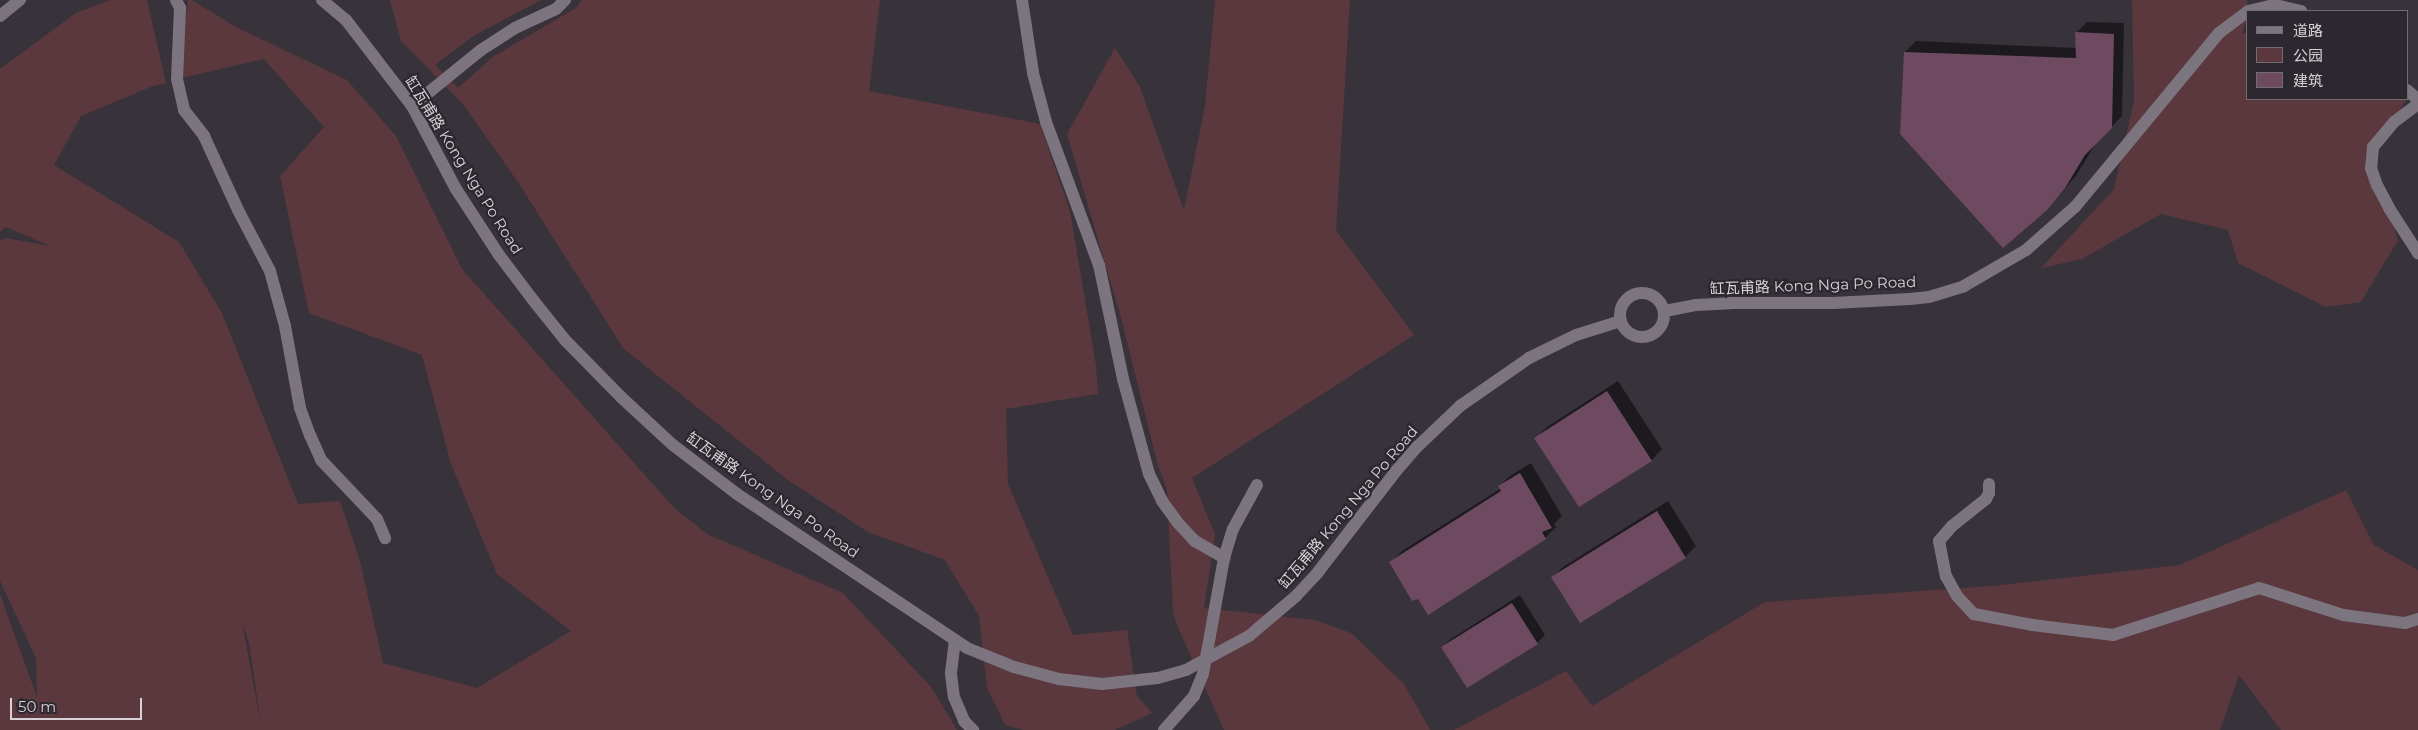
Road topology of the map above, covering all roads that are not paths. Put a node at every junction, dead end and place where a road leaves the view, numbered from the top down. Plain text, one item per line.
1 (20, 0) edge
2 (176, 0) edge
3 (322, 0) edge
4 (564, 0) edge
5 (1022, 0) edge
6 (2255, 10) edge
7 (2297, 10) edge
8 (2246, 13) edge
9 (0, 16) edge
10 (2408, 91) edge
11 (2418, 102) edge
12 (412, 106) junction
13 (2418, 253) edge
14 (1664, 311) junction
15 (1621, 321) junction
16 (1989, 484) dead end
17 (1257, 485) dead end
18 (386, 538) dead end
19 (1224, 558) junction
20 (2418, 619) edge
21 (955, 640) junction
22 (973, 730) edge
23 (1164, 730) edge

1 - 9 street
2 - 18 street
3 - 12 street, 缸瓦甫路 Kong Nga Po Road
4 - 12 street
5 - 19 street
6 - 7 street
8 - 14 street, 缸瓦甫路 Kong Nga Po Road
10 - 11 street
11 - 13 street
12 - 21 street, 缸瓦甫路 Kong Nga Po Road
14 - 15 street
14 - 15 street
15 - 21 street, 缸瓦甫路 Kong Nga Po Road
16 - 20 street
17 - 19 street
19 - 23 street
21 - 22 street

